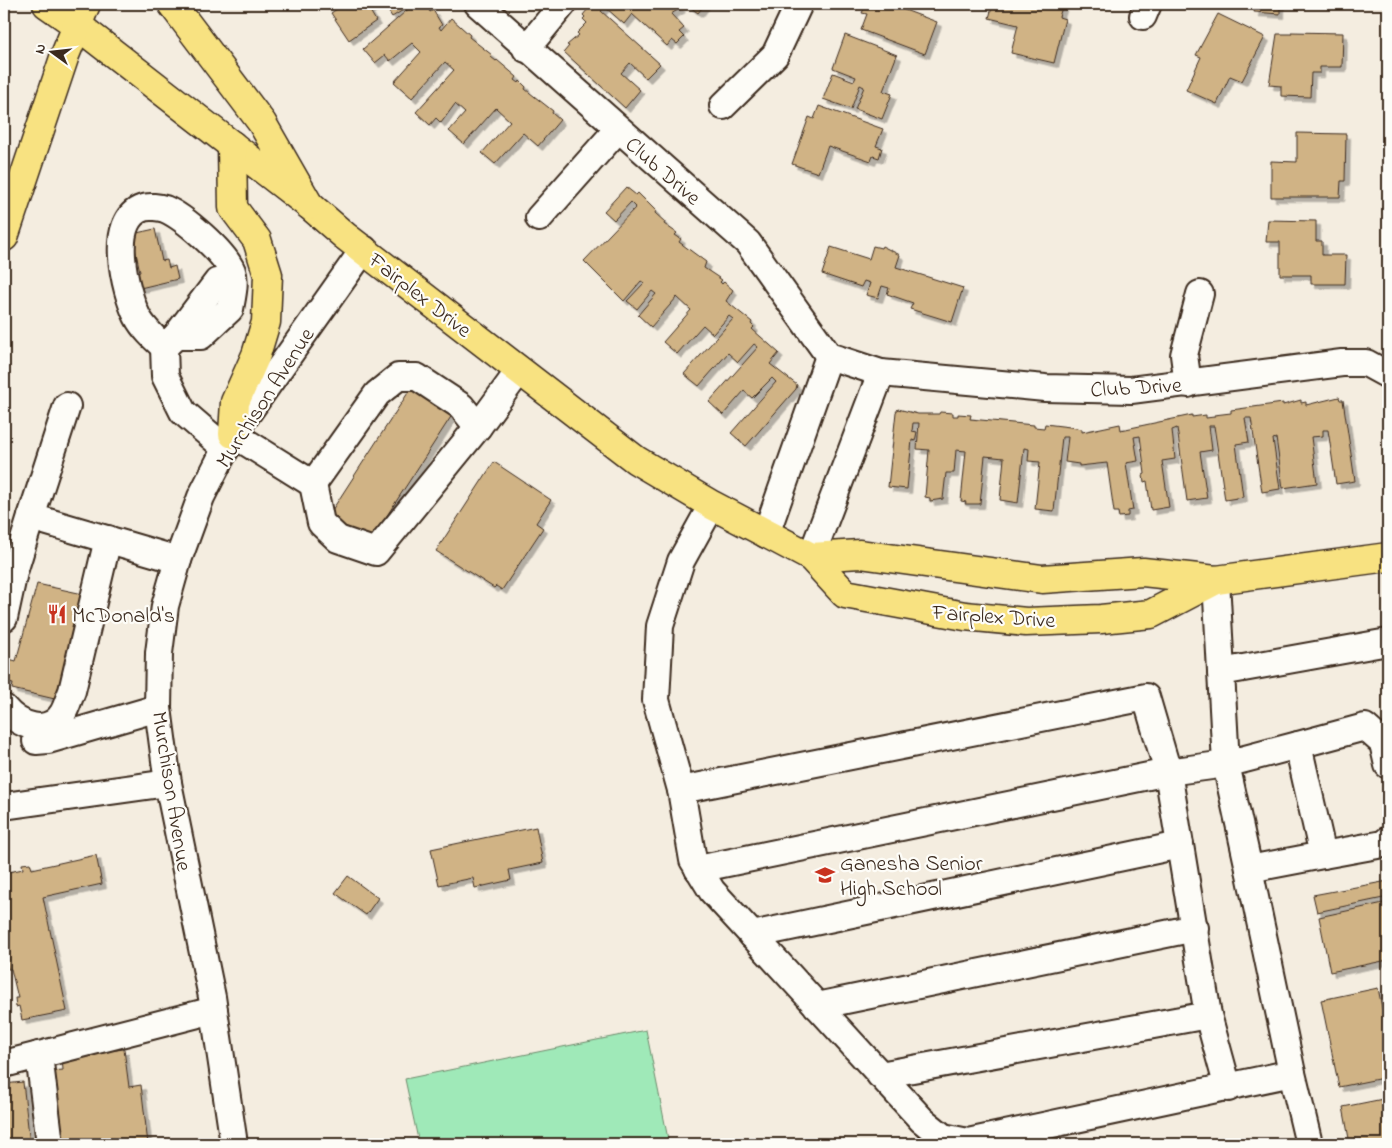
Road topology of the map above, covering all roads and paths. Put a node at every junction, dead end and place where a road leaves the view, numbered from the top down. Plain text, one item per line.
1 (47, 4) edge
2 (172, 4) edge
3 (478, 4) edge
4 (563, 4) edge
5 (800, 4) edge
6 (82, 14) edge
7 (526, 49) junction
8 (723, 106) dead end
9 (618, 129) junction
10 (232, 145) junction
11 (309, 205) junction
12 (539, 218) dead end
13 (4, 237) edge
14 (364, 249) junction
15 (217, 282) dead end
16 (1200, 294) dead end
17 (170, 341) junction
18 (829, 356) junction
19 (518, 371) junction
20 (881, 374) junction
21 (1388, 375) edge
22 (1188, 384) junction
23 (67, 406) dead end
24 (478, 427) junction
25 (230, 442) junction
26 (313, 484) junction
27 (712, 505) junction
28 (31, 517) junction
29 (766, 534) junction
30 (108, 539) junction
31 (811, 557) junction
32 (1388, 557) edge
33 (178, 560) junction
34 (1216, 580) junction
35 (4, 618) edge
36 (1388, 642) edge
37 (1221, 672) junction
38 (4, 708) edge
39 (158, 708) junction
40 (4, 731) edge
41 (1298, 745) junction
42 (1226, 764) junction
43 (1388, 765) edge
44 (1168, 772) junction
45 (168, 783) junction
46 (681, 790) junction
47 (4, 806) edge
48 (1388, 840) edge
49 (1180, 844) junction
50 (1323, 854) junction
51 (698, 868) junction
52 (1249, 869) junction
53 (1195, 928) junction
54 (752, 935) junction
55 (817, 1006) junction
56 (214, 1010) junction
57 (1208, 1015) junction
58 (39, 1055) junction
59 (4, 1064) edge
60 (1292, 1073) junction
61 (880, 1075) junction
62 (1228, 1088) junction
63 (50, 1144) edge
64 (234, 1144) edge
65 (1308, 1144) edge

1 - 6 main road, Fairplex Drive
2 - 11 main road
3 - 7 street, Club Drive
4 - 7 street
5 - 8 street
6 - 10 main road, Fairplex Drive
6 - 13 main road
7 - 9 street, Club Drive
9 - 12 street
9 - 18 street, Club Drive
10 - 11 main road, Fairplex Drive
10 - 25 main road
11 - 14 main road, Fairplex Drive
14 - 19 main road, Fairplex Drive
14 - 25 street, Murchison Avenue
15 - 17 street
16 - 22 street
17 - 17 street
17 - 25 street
18 - 20 street, Club Drive
18 - 29 street
19 - 24 street
19 - 27 main road, Fairplex Drive
20 - 22 street, Club Drive
20 - 31 street
21 - 22 street, Club Drive
23 - 28 street
24 - 26 street
24 - 26 street
25 - 26 street
25 - 33 street, Murchison Avenue
27 - 29 main road, Fairplex Drive
27 - 46 street
28 - 30 street
28 - 35 street
29 - 31 main road, Fairplex Drive
30 - 33 street
30 - 38 street
31 - 34 main road, Fairplex Drive
31 - 34 main road, Fairplex Drive
32 - 34 main road, Fairplex Drive
33 - 39 street, Murchison Avenue
34 - 37 street
36 - 37 street
37 - 42 street
39 - 40 street
39 - 45 street, Murchison Avenue
41 - 42 street
41 - 43 street
41 - 50 street
42 - 44 street
42 - 52 street
44 - 46 street
44 - 49 street
44 - 51 street
45 - 47 street
45 - 56 street, Murchison Avenue
46 - 51 street
48 - 50 street
49 - 53 street
49 - 54 street
50 - 52 street
51 - 54 street
52 - 60 street
53 - 55 street
53 - 57 street
54 - 55 street
55 - 61 street
56 - 58 street
56 - 64 street, Murchison Avenue
57 - 61 street
57 - 62 street
58 - 59 street
58 - 63 street
60 - 62 street
60 - 65 street
61 - 62 street

